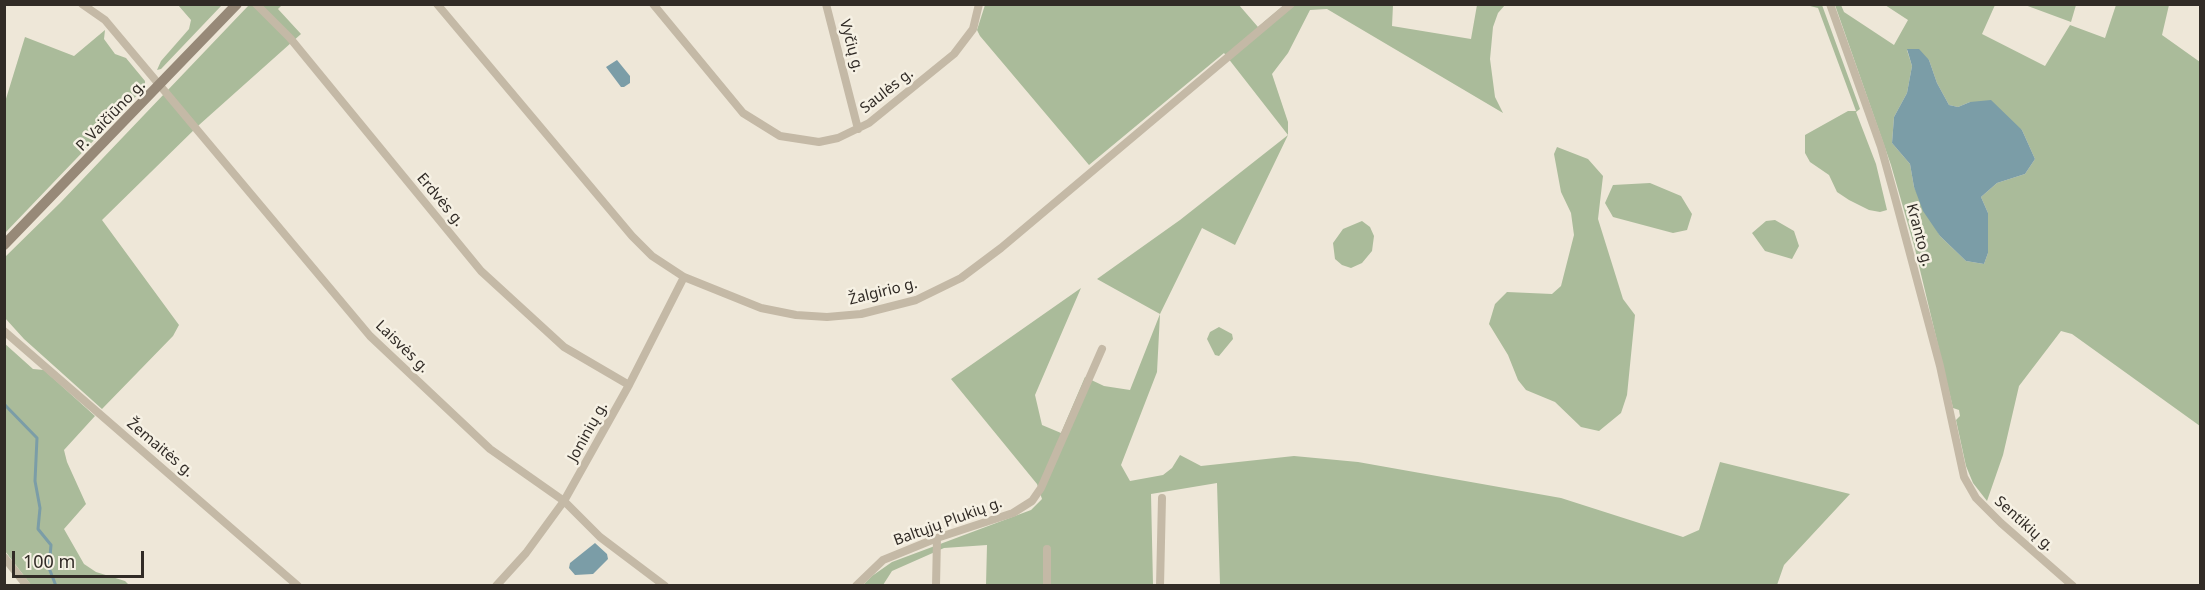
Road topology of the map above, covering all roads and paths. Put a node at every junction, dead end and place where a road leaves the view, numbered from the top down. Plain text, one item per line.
1 (82, 4) edge
2 (237, 4) edge
3 (256, 4) edge
4 (437, 4) edge
5 (653, 4) edge
6 (826, 4) edge
7 (979, 4) edge
8 (1291, 4) edge
9 (1830, 4) edge
10 (160, 86) junction
11 (858, 129) junction
12 (4, 245) edge
13 (684, 278) junction
14 (4, 331) edge
15 (1102, 349) dead end
16 (629, 385) junction
17 (1964, 477) joint
18 (1161, 498) dead end
19 (564, 501) junction
20 (937, 538) junction
21 (1047, 549) dead end
22 (4, 557) edge
23 (27, 585) edge
24 (298, 585) edge
25 (496, 585) edge
26 (665, 585) edge
27 (856, 585) edge
28 (936, 585) edge
29 (1047, 585) edge
30 (1160, 585) edge
31 (2073, 585) edge

1 - 10 street, Laisvės g.
2 - 10 main road, P. Vaičiūno g.
3 - 16 street, Erdvės g.
4 - 13 street, Žalgirio g.
5 - 11 street, Saulės g.
6 - 11 street, Vyčių g.
7 - 11 street, Saulės g.
8 - 13 street, Žalgirio g.
9 - 17 street, Kranto g.
10 - 12 main road, P. Vaičiūno g.
10 - 19 street, Laisvės g.
13 - 16 street, Joninių g.
14 - 24 street, Žemaitės g.
15 - 20 street, Baltųjų Plukių g.
16 - 19 street, Joninių g.
17 - 31 street, Sentikių g.
18 - 30 street
19 - 25 street, Joninių g.
19 - 26 street, Laisvės g.
20 - 27 street, Baltųjų Plukių g.
20 - 28 street
21 - 29 street
22 - 23 street

